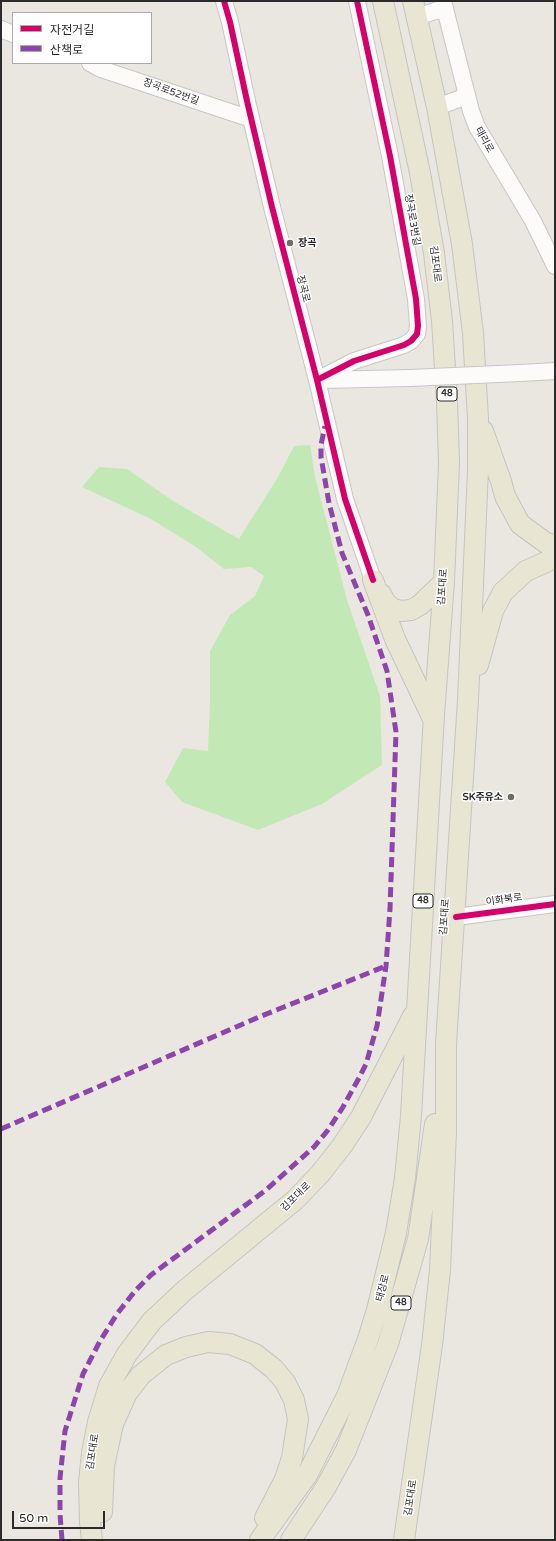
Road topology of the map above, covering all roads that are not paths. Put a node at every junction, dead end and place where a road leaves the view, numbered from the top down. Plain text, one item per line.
1 (224, 1) edge
2 (357, 1) edge
3 (383, 1) edge
4 (444, 5) edge
5 (414, 9) edge
6 (1, 29) edge
7 (12, 34) edge
8 (92, 64) edge
9 (467, 96) junction
10 (436, 107) junction
11 (251, 119) junction
12 (555, 266) edge
13 (555, 372) edge
14 (317, 380) junction
15 (478, 419) junction
16 (555, 545) edge
17 (555, 558) edge
18 (373, 580) junction
19 (444, 582) junction
20 (468, 700) junction
21 (433, 720) junction
22 (555, 904) edge
23 (456, 917) junction
24 (417, 1008) junction
25 (446, 1044) junction
26 (92, 1540) edge
27 (106, 1540) edge
28 (252, 1540) edge
29 (260, 1540) edge
30 (291, 1540) edge
31 (404, 1540) edge

1 - 11 street, 장곡로
2 - 14 street, 장곡로3번길
3 - 19 main road, 김포대로 / 48
4 - 5 street
4 - 9 street, 태리로
5 - 10 main road, 김포대로 / 48
6 - 7 street
8 - 11 street, 장곡로52번길
9 - 10 street
9 - 12 street, 태리로
10 - 15 main road, 김포대로 / 48
11 - 14 street, 장곡로
13 - 14 street, bridge
14 - 18 street, 장곡로
15 - 16 main road
15 - 20 main road, 김포대로 / 48
17 - 20 main road
18 - 19 main road
18 - 21 main road
19 - 21 main road, 김포대로 / 48
20 - 23 main road, 김포대로 / 48
21 - 24 main road, 김포대로 / 48
22 - 23 street, 이화북로
23 - 25 main road, 김포대로 / 48
24 - 26 main road, 김포대로
24 - 29 main road, 태장로 / 48
25 - 30 main road, 태장로 / 48
25 - 31 main road, 김포대로
27 - 28 main road

